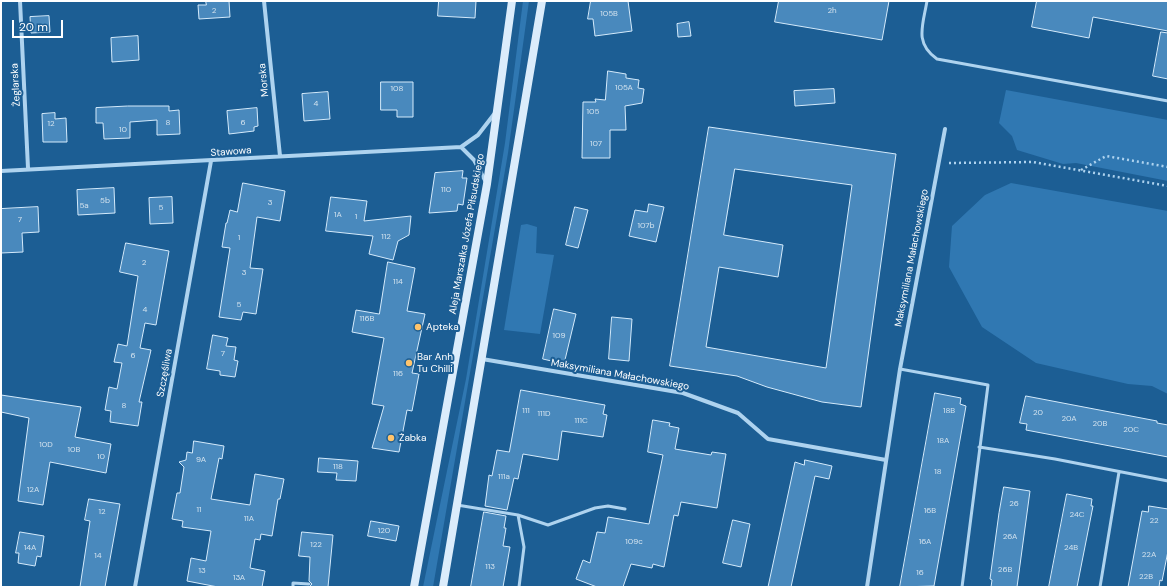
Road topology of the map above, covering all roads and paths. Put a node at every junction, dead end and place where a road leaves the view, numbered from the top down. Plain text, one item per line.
1 (20, 1) edge
2 (264, 1) edge
3 (512, 1) edge
4 (542, 1) edge
5 (927, 1) edge
6 (1168, 101) edge
7 (498, 109) junction
8 (945, 129) dead end
9 (461, 147) junction
10 (280, 156) junction
11 (211, 161) junction
12 (938, 162) junction
13 (1168, 167) edge
14 (28, 168) junction
15 (1080, 170) junction
16 (1, 171) edge
17 (487, 184) junction
18 (1168, 186) edge
19 (482, 359) junction
20 (900, 369) junction
21 (979, 447) junction
22 (886, 460) junction
23 (1119, 472) junction
24 (1168, 481) edge
25 (457, 505) junction
26 (625, 509) dead end
27 (518, 515) junction
28 (309, 584) dead end
29 (135, 587) edge
30 (293, 587) edge
31 (414, 587) edge
32 (443, 587) edge
33 (519, 587) edge
34 (867, 587) edge
35 (962, 587) edge
36 (1100, 587) edge

1 - 14 street, Żeglarska
2 - 10 street, Morska
3 - 7 main road, Aleja Marszałka Józefa Piłsudskiego
4 - 19 main road
5 - 6 lane
7 - 9 street
7 - 17 main road, Aleja Marszałka Józefa Piłsudskiego
8 - 12 street, Maksymiliana Małachowskiego
9 - 10 street, Stawowa
9 - 17 street
10 - 11 street, Stawowa
11 - 14 street, Stawowa
11 - 29 street, Szczęśliwa
12 - 15 path
12 - 20 street, Maksymiliana Małachowskiego
13 - 15 path
14 - 16 street, Stawowa
15 - 18 path
17 - 31 main road, Aleja Marszałka Józefa Piłsudskiego
19 - 22 street, Maksymiliana Małachowskiego
19 - 25 main road
20 - 21 lane
20 - 22 street, Maksymiliana Małachowskiego
21 - 23 lane
21 - 35 lane
22 - 34 street, Maksymiliana Małachowskiego
23 - 24 lane
23 - 36 lane
25 - 27 lane
25 - 32 main road
26 - 27 lane
27 - 33 lane
28 - 30 lane

